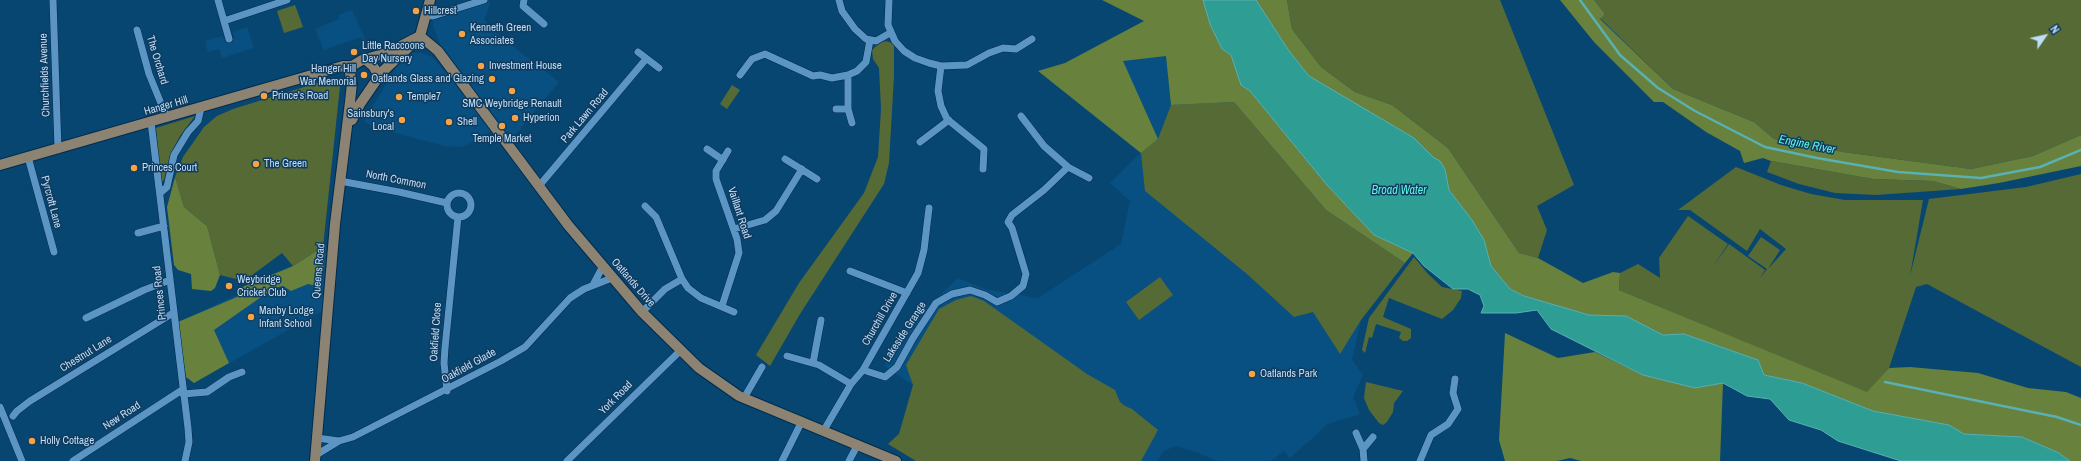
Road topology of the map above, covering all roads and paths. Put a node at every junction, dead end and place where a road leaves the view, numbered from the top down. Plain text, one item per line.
1 (53, 0) edge
2 (218, 0) edge
3 (287, 0) edge
4 (430, 0) edge
5 (484, 0) edge
6 (524, 0) edge
7 (838, 0) edge
8 (889, 0) edge
9 (426, 15) junction
10 (224, 21) junction
11 (544, 24) dead end
12 (136, 30) dead end
13 (890, 33) junction
14 (420, 36) junction
15 (229, 39) dead end
16 (1032, 39) dead end
17 (870, 40) junction
18 (638, 52) dead end
19 (365, 59) junction
20 (646, 59) junction
21 (941, 66) junction
22 (658, 68) dead end
23 (351, 74) junction
24 (740, 75) dead end
25 (379, 76) junction
26 (848, 76) junction
27 (370, 89) junction
28 (201, 108) junction
29 (836, 109) dead end
30 (848, 109) junction
31 (1020, 116) dead end
32 (167, 118) junction
33 (949, 120) junction
34 (151, 122) junction
35 (852, 123) dead end
36 (347, 130) junction
37 (920, 142) dead end
38 (58, 149) junction
39 (707, 149) dead end
40 (728, 151) dead end
41 (28, 157) junction
42 (785, 159) dead end
43 (723, 160) junction
44 (0, 165) edge
45 (1068, 167) junction
46 (802, 169) junction
47 (983, 169) dead end
48 (1088, 178) dead end
49 (818, 179) dead end
50 (340, 181) junction
51 (539, 186) junction
52 (160, 194) junction
53 (447, 203) junction
54 (645, 206) dead end
55 (929, 208) dead end
56 (458, 217) junction
57 (164, 226) junction
58 (734, 229) junction
59 (138, 233) dead end
60 (54, 252) dead end
61 (603, 266) junction
62 (850, 271) dead end
63 (612, 278) junction
64 (682, 278) junction
65 (170, 280) junction
66 (593, 285) junction
67 (907, 293) junction
68 (722, 306) junction
69 (642, 312) junction
70 (734, 312) dead end
71 (173, 313) junction
72 (86, 318) dead end
73 (821, 320) dead end
74 (680, 350) junction
75 (786, 356) dead end
76 (813, 363) junction
77 (762, 367) dead end
78 (863, 370) junction
79 (242, 372) dead end
80 (1455, 379) dead end
81 (851, 384) junction
82 (447, 391) junction
83 (182, 392) junction
84 (744, 398) junction
85 (0, 407) edge
86 (13, 416) dead end
87 (802, 421) junction
88 (824, 430) junction
89 (1356, 433) dead end
90 (1373, 437) dead end
91 (317, 438) junction
92 (339, 441) junction
93 (858, 444) junction
94 (1363, 449) junction
95 (316, 458) edge
96 (186, 460) edge
97 (22, 461) edge
98 (74, 461) edge
99 (179, 461) edge
100 (567, 461) edge
101 (782, 461) edge
102 (850, 461) edge
103 (896, 461) edge
104 (1364, 461) edge
105 (1420, 461) edge

1 - 38 street, Churchfields Avenue
2 - 10 street
3 - 10 street
4 - 9 main road
5 - 9 street
6 - 11 street
7 - 17 street
8 - 13 street
9 - 14 main road
10 - 15 street
12 - 32 street, The Orchard
13 - 17 street
13 - 21 street
14 - 19 main road, Hanger Hill
14 - 25 main road, Queens Road
14 - 51 main road, Oatlands Drive
16 - 21 street
17 - 26 street
18 - 20 street
19 - 23 main road, Hanger Hill
19 - 25 main road
20 - 22 street
20 - 51 street, Park Lawn Road
21 - 33 street
23 - 27 main road
23 - 28 main road, Hanger Hill
23 - 36 main road, Queens Road
24 - 26 street
25 - 27 main road, Queens Road
26 - 30 street
27 - 36 main road, Queens Road
28 - 32 main road, Hanger Hill
28 - 52 street
29 - 30 street
30 - 35 street
31 - 45 street
32 - 34 main road, Hanger Hill
33 - 37 street
33 - 47 street
34 - 38 main road, Hanger Hill
34 - 52 street, Princes Road
36 - 50 main road, Queens Road
38 - 41 main road, Hanger Hill
39 - 43 street
40 - 43 street, Vaillant Road
41 - 44 main road, Hanger Hill
41 - 60 street, Pyrcroft Lane
42 - 46 street
43 - 58 street, Vaillant Road
45 - 48 street
45 - 78 street, Lakeside Grange
46 - 49 street
46 - 58 street
50 - 53 street, North Common
50 - 91 main road, Queens Road
51 - 61 main road, Oatlands Drive
52 - 57 street, Princes Road
53 - 56 street
53 - 56 street
54 - 64 street
55 - 67 street, Churchill Drive
56 - 82 street, Oakfield Close
57 - 59 street
57 - 65 street, Princes Road
58 - 68 street, Vaillant Road
61 - 63 main road, Oatlands Drive
61 - 66 street
62 - 67 street
63 - 66 street, Oakfield Glade
63 - 69 main road, Oatlands Drive
64 - 68 street
64 - 69 street
65 - 71 street, Princes Road
65 - 72 street
66 - 82 street, Oakfield Glade
67 - 78 street, Churchill Drive
68 - 70 street
69 - 74 main road, Oatlands Drive
71 - 83 street, Princes Road
71 - 86 street, Chestnut Lane
73 - 76 street
74 - 84 main road, Oatlands Drive
74 - 100 street, York Road
75 - 76 street
76 - 81 street
77 - 84 street
78 - 81 street, Churchill Drive
79 - 83 street
80 - 105 street
81 - 88 street, Churchill Drive
82 - 92 street, Oakfield Glade
83 - 96 street, Princes Road
83 - 98 street, New Road
84 - 87 main road, Oatlands Drive
85 - 97 street
87 - 88 main road, Oatlands Drive
87 - 101 street
88 - 93 main road, Oatlands Drive
89 - 94 street
90 - 94 street
91 - 92 street, Oakfield Glade
91 - 95 main road, Queens Road
92 - 95 street, Oakfield Glade
93 - 102 street
93 - 103 main road, Oatlands Drive
94 - 104 street
96 - 99 street

